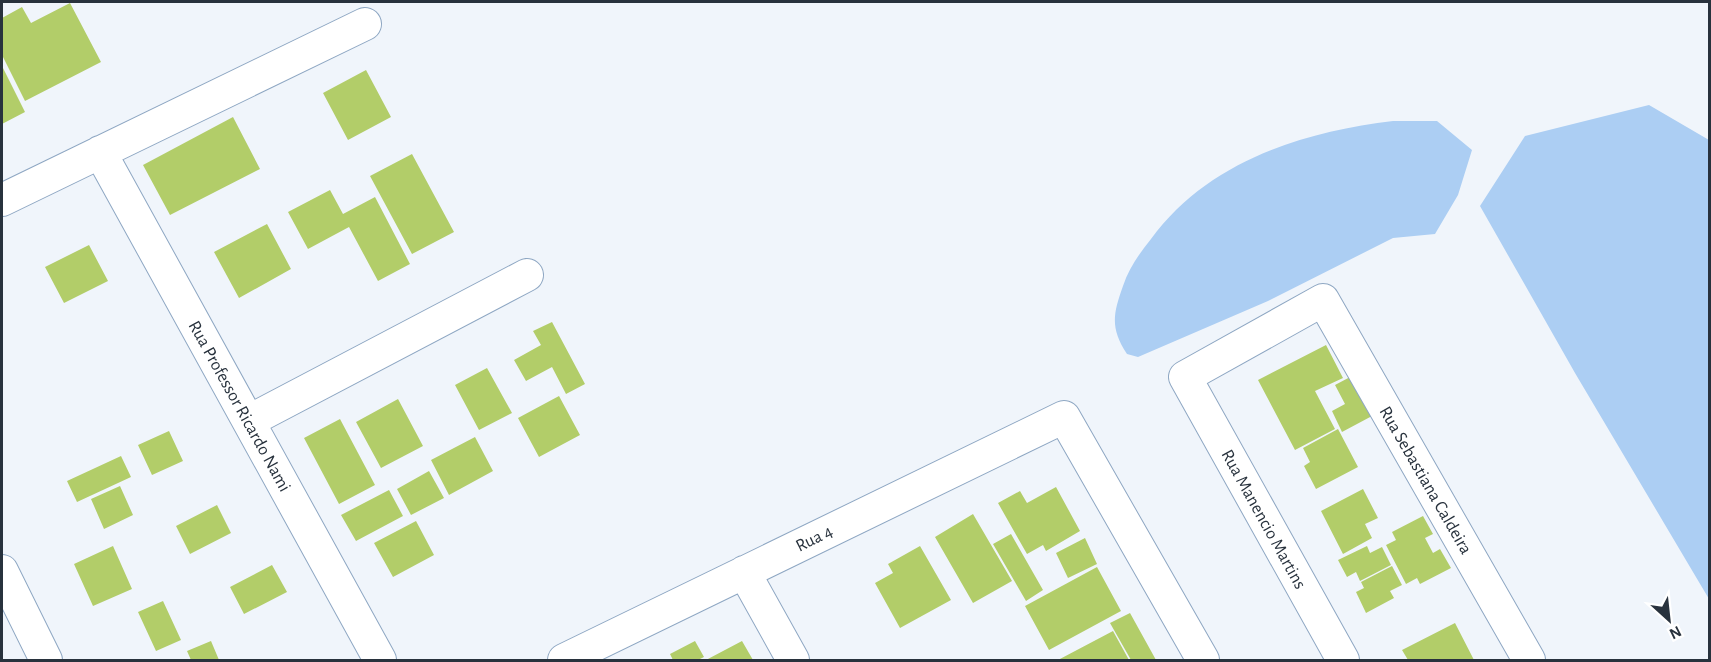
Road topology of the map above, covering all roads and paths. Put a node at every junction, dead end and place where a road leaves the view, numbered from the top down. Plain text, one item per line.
1 (365, 24) dead end
2 (100, 152) junction
3 (2, 200) edge
4 (527, 275) dead end
5 (1323, 300) joint
6 (249, 420) junction
7 (2, 571) edge
8 (744, 572) junction
9 (46, 660) edge
10 (380, 660) edge
11 (564, 660) edge
12 (794, 660) edge
13 (1203, 660) edge
14 (1343, 660) edge
15 (1529, 660) edge

1 - 2 street
2 - 3 street
2 - 6 street, Rua Professor Ricardo Nami
4 - 6 street
5 - 14 street, Rua Manencio Martins
5 - 15 street, Rua Sebastiana Caldeira
6 - 10 street, Rua Professor Ricardo Nami
7 - 9 street
8 - 11 street, Rua 4
8 - 12 street
8 - 13 street, Rua 4

